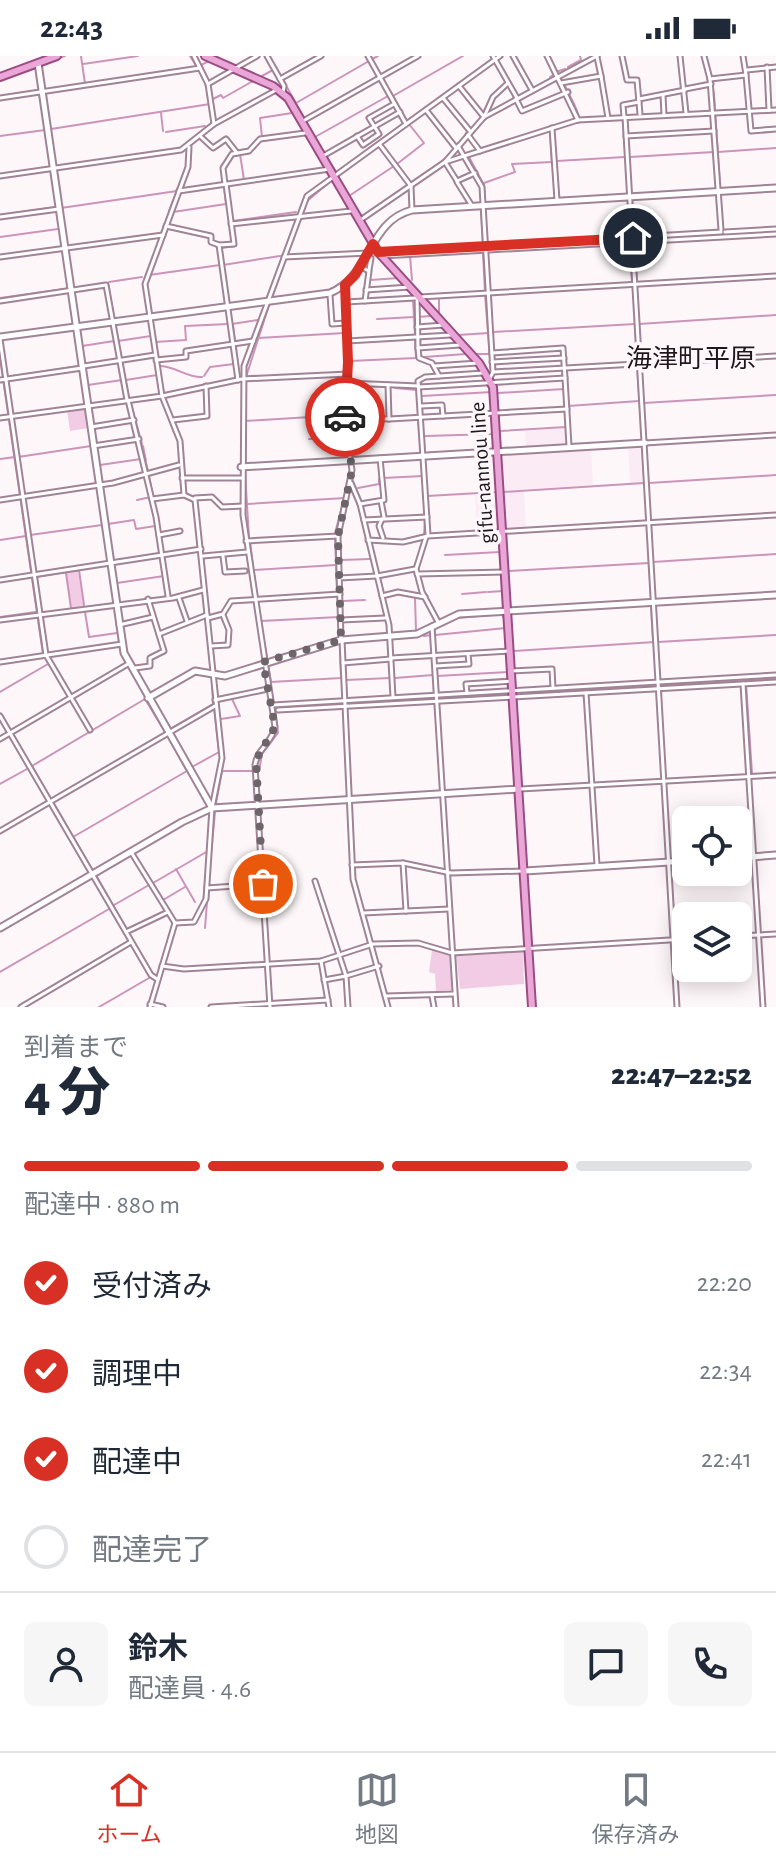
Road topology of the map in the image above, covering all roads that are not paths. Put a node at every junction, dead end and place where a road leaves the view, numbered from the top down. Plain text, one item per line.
1 (57, 56) edge
2 (194, 56) edge
3 (205, 56) edge
4 (257, 56) edge
5 (267, 56) edge
6 (321, 56) edge
7 (368, 56) edge
8 (418, 56) edge
9 (500, 56) edge
10 (513, 56) edge
11 (547, 56) edge
12 (597, 56) edge
13 (622, 56) edge
14 (680, 56) edge
15 (704, 56) edge
16 (743, 56) edge
17 (494, 58) edge
18 (38, 63) junction
19 (767, 67) junction
20 (776, 67) edge
21 (200, 68) junction
22 (235, 68) junction
23 (747, 73) junction
24 (601, 76) junction
25 (0, 77) edge
26 (380, 77) junction
27 (557, 77) junction
28 (280, 79) junction
29 (712, 80) junction
30 (508, 83) junction
31 (561, 83) junction
32 (208, 84) junction
33 (459, 86) junction
34 (768, 89) junction
35 (776, 89) edge
36 (532, 90) junction
37 (685, 90) junction
38 (280, 91) junction
39 (42, 92) junction
40 (568, 92) junction
41 (663, 95) junction
42 (0, 98) edge
43 (443, 98) junction
44 (517, 99) junction
45 (639, 101) junction
46 (395, 104) junction
47 (426, 110) junction
48 (769, 110) junction
49 (776, 110) edge
50 (400, 112) junction
51 (748, 112) junction
52 (686, 113) junction
53 (715, 113) junction
54 (664, 115) junction
55 (640, 116) junction
56 (484, 117) junction
57 (624, 117) junction
58 (608, 118) junction
59 (578, 120) junction
60 (303, 121) junction
61 (214, 124) junction
62 (406, 124) junction
63 (374, 127) junction
64 (552, 128) junction
65 (776, 129) edge
66 (714, 131) junction
67 (309, 132) junction
68 (469, 133) junction
69 (200, 136) junction
70 (357, 136) junction
71 (626, 136) junction
72 (380, 145) junction
73 (189, 147) junction
74 (457, 147) junction
75 (480, 151) junction
76 (237, 153) junction
77 (466, 155) junction
78 (322, 156) junction
79 (445, 162) junction
80 (53, 169) junction
81 (332, 173) junction
82 (475, 173) junction
83 (0, 176) edge
84 (457, 181) junction
85 (225, 184) junction
86 (411, 186) junction
87 (776, 188) edge
88 (179, 191) junction
89 (720, 191) junction
90 (630, 196) junction
91 (557, 201) junction
92 (484, 205) junction
93 (472, 206) junction
94 (59, 209) junction
95 (412, 210) junction
96 (353, 211) junction
97 (298, 214) junction
98 (0, 217) edge
99 (359, 221) junction
100 (231, 224) junction
101 (166, 226) junction
102 (776, 229) edge
103 (723, 232) junction
104 (776, 234) edge
105 (163, 235) junction
106 (633, 240) junction
107 (373, 244) junction
108 (219, 245) junction
109 (65, 247) junction
110 (485, 248) junction
111 (380, 254) junction
112 (369, 255) junction
113 (283, 256) junction
114 (0, 257) edge
115 (361, 267) junction
116 (369, 271) junction
117 (776, 276) edge
118 (636, 284) junction
119 (345, 285) junction
120 (410, 287) junction
121 (71, 289) junction
122 (366, 290) junction
123 (330, 293) junction
124 (488, 293) junction
125 (417, 297) junction
126 (268, 299) junction
127 (0, 301) edge
128 (365, 301) junction
129 (346, 302) junction
130 (227, 304) junction
131 (150, 316) junction
132 (114, 321) junction
133 (346, 323) junction
134 (444, 325) junction
135 (76, 326) junction
136 (417, 327) junction
137 (453, 335) junction
138 (417, 337) junction
139 (0, 338) edge
140 (253, 341) junction
141 (347, 341) junction
142 (233, 344) junction
143 (462, 344) junction
144 (418, 348) junction
145 (492, 353) junction
146 (776, 356) edge
147 (156, 358) junction
148 (564, 358) junction
149 (121, 360) junction
150 (492, 362) junction
151 (479, 363) junction
152 (640, 364) junction
153 (434, 366) junction
154 (82, 367) junction
155 (564, 368) junction
156 (348, 374) junction
157 (439, 376) junction
158 (490, 377) junction
159 (565, 378) junction
160 (3, 380) edge
161 (240, 380) junction
162 (347, 383) junction
163 (388, 385) junction
164 (206, 386) junction
165 (419, 387) junction
166 (162, 396) junction
167 (127, 400) junction
168 (88, 406) junction
169 (420, 406) junction
170 (567, 409) junction
171 (497, 413) junction
172 (443, 416) junction
173 (10, 417) junction
174 (421, 417) junction
175 (0, 418) edge
176 (389, 419) junction
177 (134, 420) junction
178 (172, 421) junction
179 (345, 426) junction
180 (91, 427) junction
181 (776, 435) edge
182 (139, 439) junction
183 (645, 443) junction
184 (93, 446) junction
185 (569, 448) junction
186 (499, 452) junction
187 (423, 456) junction
188 (380, 458) junction
189 (350, 460) junction
190 (179, 465) junction
191 (241, 467) junction
192 (147, 474) junction
193 (182, 478) junction
194 (242, 478) junction
195 (351, 483) junction
196 (100, 485) junction
197 (184, 495) junction
198 (22, 496) junction
199 (194, 498) junction
200 (152, 499) junction
201 (0, 500) edge
202 (381, 501) junction
203 (360, 504) junction
204 (243, 506) junction
205 (776, 515) edge
206 (427, 517) junction
207 (383, 519) junction
208 (364, 520) junction
209 (650, 523) junction
210 (180, 531) dead end
211 (503, 532) junction
212 (159, 535) junction
213 (338, 536) junction
214 (427, 537) junction
215 (382, 538) junction
216 (368, 540) junction
217 (246, 541) junction
218 (201, 549) junction
219 (247, 552) junction
220 (223, 555) junction
221 (202, 556) junction
222 (163, 557) junction
223 (111, 564) junction
224 (245, 571) dead end
225 (416, 571) junction
226 (506, 572) junction
227 (33, 575) junction
228 (377, 576) junction
229 (339, 578) junction
230 (0, 580) edge
231 (203, 590) junction
232 (340, 594) junction
233 (776, 595) edge
234 (168, 596) junction
235 (381, 596) junction
236 (178, 597) junction
237 (425, 597) junction
238 (147, 598) junction
239 (254, 599) junction
240 (654, 602) junction
241 (116, 603) junction
242 (508, 611) junction
243 (39, 614) junction
244 (223, 614) junction
245 (208, 616) junction
246 (153, 617) junction
247 (387, 617) junction
248 (0, 620) edge
249 (341, 620) junction
250 (187, 621) dead end
251 (435, 624) junction
252 (119, 625) junction
253 (159, 634) junction
254 (389, 637) junction
255 (342, 640) junction
256 (122, 644) junction
257 (211, 646) junction
258 (510, 651) junction
259 (468, 653) junction
260 (45, 655) junction
261 (434, 655) junction
262 (391, 658) junction
263 (0, 662) edge
264 (263, 662) junction
265 (343, 663) junction
266 (130, 666) junction
267 (435, 666) junction
268 (511, 671) junction
269 (213, 674) junction
270 (776, 675) edge
271 (512, 681) junction
272 (776, 682) edge
273 (745, 684) junction
274 (659, 686) junction
275 (553, 688) junction
276 (268, 689) junction
277 (467, 693) junction
278 (586, 693) junction
279 (513, 695) junction
280 (70, 698) junction
281 (148, 698) junction
282 (393, 698) junction
283 (437, 698) junction
284 (215, 700) junction
285 (345, 704) junction
286 (271, 705) junction
287 (215, 706) junction
288 (285, 707) junction
289 (278, 710) dead end
290 (0, 716) edge
291 (90, 730) dead end
292 (168, 732) junction
293 (10, 733) junction
294 (0, 739) edge
295 (776, 775) edge
296 (748, 776) junction
297 (664, 782) junction
298 (591, 785) junction
299 (519, 789) junction
300 (443, 794) junction
301 (348, 800) junction
302 (50, 801) junction
303 (258, 805) junction
304 (212, 808) junction
305 (0, 831) edge
306 (131, 852) junction
307 (776, 855) edge
308 (754, 857) junction
309 (669, 862) junction
310 (672, 862) edge
311 (403, 863) junction
312 (352, 865) junction
313 (597, 867) junction
314 (525, 871) junction
315 (447, 873) junction
316 (92, 874) junction
317 (315, 881) dead end
318 (263, 884) junction
319 (207, 888) junction
320 (449, 909) junction
321 (406, 911) junction
322 (168, 912) junction
323 (363, 913) junction
324 (672, 920) edge
325 (175, 923) junction
326 (0, 928) edge
327 (126, 932) junction
328 (776, 934) edge
329 (752, 935) edge
330 (759, 935) junction
331 (672, 940) edge
332 (131, 942) junction
333 (373, 944) junction
334 (528, 948) junction
335 (452, 953) junction
336 (340, 954) junction
337 (321, 961) junction
338 (267, 964) junction
339 (162, 966) junction
340 (379, 966) junction
341 (346, 976) junction
342 (157, 979) junction
343 (324, 980) junction
344 (676, 982) edge
345 (455, 994) junction
346 (386, 996) junction
347 (432, 996) junction
348 (328, 1000) junction
349 (270, 1005) edge
350 (150, 1006) edge
351 (21, 1007) edge
352 (163, 1007) edge
353 (211, 1007) edge
354 (329, 1007) edge
355 (348, 1007) edge
356 (388, 1007) edge
357 (434, 1007) edge
358 (456, 1007) edge
359 (532, 1007) edge
360 (677, 1007) edge
361 (763, 1007) edge

1 - 18 main road
2 - 21 street
3 - 22 main road, gifu-nannou line
4 - 22 street
5 - 28 street
6 - 28 street
7 - 26 street
8 - 26 street
9 - 17 street
10 - 36 street
11 - 27 street
12 - 24 street
12 - 27 street
13 - 45 street
14 - 37 street
15 - 29 street
16 - 23 street
17 - 30 street
17 - 33 street
18 - 25 main road
18 - 39 street
19 - 20 street
19 - 23 street
19 - 34 street
21 - 32 street
21 - 39 street
22 - 32 street
22 - 38 main road, gifu-nannou line
23 - 29 street
23 - 51 street
24 - 31 street
24 - 58 street
26 - 46 street
26 - 60 street
27 - 31 street
27 - 36 street
28 - 38 street
29 - 37 street
29 - 53 street
30 - 44 street
30 - 56 street
31 - 40 street
32 - 61 street
33 - 43 street
33 - 56 street
34 - 35 street
34 - 48 street
36 - 44 street
37 - 41 street
37 - 52 street
38 - 60 main road, gifu-nannou line
38 - 61 street
39 - 42 street
39 - 80 street
40 - 44 street
40 - 59 street
41 - 45 street
41 - 54 street
43 - 47 street
43 - 68 street
44 - 56 street
45 - 55 street
45 - 57 street
46 - 50 street
46 - 63 street
47 - 62 street
47 - 74 street
48 - 49 street
48 - 51 street
50 - 62 street
50 - 63 street
51 - 53 street
51 - 65 street
52 - 53 street
52 - 54 street
53 - 66 street
54 - 55 street
55 - 57 street
56 - 68 street
57 - 58 street
57 - 71 street
58 - 59 street
59 - 64 street
60 - 67 main road, gifu-nannou line
61 - 69 street
62 - 72 street
63 - 70 street
63 - 70 street
64 - 75 street
64 - 91 street
66 - 71 street
66 - 89 street
67 - 76 street
67 - 78 main road, gifu-nannou line
68 - 74 street
68 - 75 street
69 - 73 street
69 - 76 street
70 - 78 street
71 - 90 street
72 - 81 street
72 - 86 street
73 - 80 street
73 - 88 street
74 - 77 street
74 - 79 street
75 - 77 street
76 - 85 street
77 - 79 street
77 - 82 street
78 - 81 main road, gifu-nannou line
79 - 84 street
79 - 86 street
80 - 83 street
80 - 94 street
81 - 85 street
81 - 96 main road, gifu-nannou line
81 - 97 street
82 - 84 street
82 - 92 street
84 - 93 street
85 - 88 street
85 - 100 street
86 - 95 street
86 - 99 street
87 - 89 street
88 - 101 street
89 - 90 street
89 - 103 street
90 - 91 street
90 - 106 street
91 - 92 street
92 - 93 street
92 - 110 street
93 - 95 street
94 - 98 street
94 - 109 street
95 - 107 street
96 - 97 street
96 - 99 main road, gifu-nannou line
97 - 100 street
97 - 113 street
99 - 107 main road, gifu-nannou line
100 - 108 street
101 - 105 street
101 - 108 street
102 - 103 street
103 - 106 street
104 - 106 street
105 - 109 street
105 - 131 street
106 - 110 street
106 - 118 street
107 - 111 main road, gifu-nannou line
107 - 112 street
108 - 130 street
109 - 114 street
109 - 121 street
110 - 111 street
110 - 124 street
111 - 120 main road, gifu-nannou line
112 - 113 street
112 - 115 street
112 - 116 street
113 - 126 street
115 - 116 street
115 - 119 street
116 - 122 street
117 - 118 street
118 - 124 street
118 - 152 street
119 - 123 street
119 - 129 street
120 - 122 street
120 - 125 main road, gifu-nannou line
121 - 127 street
121 - 132 street
121 - 135 street
122 - 128 street
123 - 126 street
123 - 133 street
124 - 125 street
124 - 145 street
125 - 128 street
125 - 134 main road, gifu-nannou line
125 - 136 street
126 - 130 street
126 - 140 street
128 - 129 street
129 - 133 street
130 - 131 street
130 - 142 street
131 - 132 street
131 - 147 street
132 - 135 street
132 - 149 street
133 - 141 street
134 - 136 street
134 - 137 main road, gifu-nannou line
135 - 139 street
135 - 154 street
136 - 138 street
137 - 138 street
137 - 143 main road, gifu-nannou line
138 - 141 street
138 - 144 street
139 - 160 street
140 - 142 street
140 - 161 street
141 - 156 street
142 - 147 street
142 - 161 street
143 - 144 street
143 - 151 main road, gifu-nannou line
144 - 153 street
145 - 148 street
145 - 150 street
146 - 152 street
147 - 149 street
147 - 166 street
148 - 150 street
148 - 155 street
149 - 154 street
149 - 167 street
150 - 158 street
151 - 153 street
151 - 158 main road, gifu-nannou line
152 - 155 street
152 - 183 street
153 - 157 street
154 - 160 street
154 - 168 street
155 - 158 street
155 - 159 street
156 - 161 street
156 - 162 street
157 - 158 street
157 - 165 street
158 - 159 street
158 - 165 street
158 - 171 main road, gifu-nannou line
159 - 170 street
160 - 173 street
161 - 164 street
161 - 191 street
162 - 163 street
162 - 179 street
163 - 165 street
163 - 176 street
164 - 166 street
164 - 178 street
165 - 169 street
166 - 167 street
166 - 178 street
167 - 168 street
167 - 177 street
168 - 173 street
168 - 180 street
169 - 172 street
169 - 174 street
170 - 171 street
170 - 185 street
171 - 172 street
171 - 186 main road, gifu-nannou line
172 - 174 street
173 - 175 street
173 - 198 street
174 - 176 street
174 - 187 street
176 - 179 street
177 - 180 street
177 - 182 street
178 - 190 street
179 - 189 street
180 - 184 street
181 - 183 street
182 - 184 street
182 - 192 street
183 - 185 street
183 - 209 street
184 - 196 street
185 - 186 street
186 - 187 street
186 - 211 main road, gifu-nannou line
187 - 188 street
187 - 206 street
188 - 189 street
188 - 202 street
189 - 191 street
189 - 195 street
190 - 192 street
190 - 193 street
191 - 194 street
192 - 196 street
192 - 200 street
193 - 194 street
193 - 197 street
194 - 204 street
195 - 203 street
195 - 213 street
196 - 198 street
196 - 223 street
197 - 199 street
197 - 200 street
198 - 201 street
198 - 227 street
199 - 204 street
199 - 218 street
200 - 212 street
202 - 203 street
202 - 207 street
203 - 208 street
204 - 217 street
205 - 209 street
206 - 207 street
206 - 214 street
207 - 208 street
207 - 215 street
208 - 216 street
209 - 211 street
209 - 240 street
210 - 212 street
211 - 214 street
211 - 226 main road, gifu-nannou line
212 - 222 street
213 - 217 street
213 - 229 street
214 - 215 street
214 - 225 street
215 - 216 street
216 - 228 street
217 - 219 street
218 - 221 street
218 - 222 street
219 - 220 street
219 - 239 street
220 - 221 street
220 - 224 street
221 - 231 street
222 - 223 street
222 - 234 street
223 - 227 street
223 - 241 street
225 - 226 street
225 - 228 street
225 - 237 street
226 - 242 main road, gifu-nannou line
227 - 230 street
227 - 243 street
228 - 229 street
228 - 235 street
229 - 232 street
231 - 236 street
231 - 245 street
232 - 239 street
232 - 249 street
233 - 240 street
234 - 236 street
234 - 238 street
235 - 237 street
235 - 247 street
236 - 250 street
237 - 251 street
238 - 241 street
238 - 246 street
239 - 244 street
239 - 264 street
240 - 242 street
240 - 274 street
241 - 243 street
241 - 252 street
242 - 251 street
242 - 258 main road, gifu-nannou line
243 - 248 street
243 - 260 street
244 - 245 street
244 - 257 street
245 - 253 street
245 - 257 street
246 - 252 street
246 - 253 street
247 - 249 street
247 - 254 street
249 - 255 street
251 - 254 street
251 - 261 street
252 - 256 street
253 - 266 street
254 - 255 street
254 - 262 street
255 - 264 street
255 - 265 street
256 - 260 street
256 - 266 street
257 - 269 street
258 - 259 street
258 - 268 main road, gifu-nannou line
259 - 261 street
259 - 267 street
260 - 263 street
260 - 280 street
261 - 262 street
261 - 267 street
262 - 265 street
262 - 282 street
264 - 269 street
264 - 276 street
265 - 285 street
266 - 280 street
266 - 281 street
267 - 283 street
268 - 271 main road, gifu-nannou line
268 - 275 street
269 - 281 street
269 - 284 street
270 - 274 street
271 - 277 street
271 - 279 main road, gifu-nannou line
272 - 273 street
273 - 274 street
273 - 296 street
274 - 275 street
274 - 278 street
274 - 297 street
275 - 279 street
276 - 284 street
276 - 286 street
277 - 279 street
277 - 283 street
278 - 279 street
278 - 298 street
279 - 283 street
279 - 299 main road, gifu-nannou line
280 - 291 street
280 - 293 street
281 - 292 street
282 - 283 street
282 - 285 street
283 - 285 street
283 - 300 street
284 - 287 street
285 - 288 street
285 - 301 street
286 - 288 street
286 - 303 street
287 - 292 street
287 - 304 street
288 - 289 street
290 - 293 street
292 - 302 street
292 - 304 street
293 - 294 street
293 - 302 street
295 - 296 street
296 - 297 street
296 - 308 street
297 - 298 street
297 - 309 street
298 - 299 street
298 - 313 street
299 - 300 street
299 - 314 main road, gifu-nannou line
300 - 301 street
300 - 315 street
301 - 303 street
301 - 312 street
302 - 305 street
302 - 316 street
303 - 304 street
303 - 318 street
304 - 306 street
304 - 319 street
306 - 316 street
306 - 322 street
307 - 308 street
308 - 330 street
309 - 310 street
309 - 313 street
309 - 324 street
311 - 312 street
311 - 315 street
311 - 321 street
312 - 323 street
313 - 314 street
314 - 315 street
314 - 334 main road, gifu-nannou line
315 - 320 street
316 - 326 street
316 - 327 street
317 - 336 street
318 - 319 street
318 - 338 street
319 - 325 street
320 - 321 street
320 - 335 street
321 - 323 street
322 - 325 street
322 - 327 street
323 - 333 street
325 - 339 street
327 - 332 street
328 - 330 street
329 - 330 street
330 - 361 street
331 - 334 street
332 - 342 street
332 - 351 street
333 - 335 street
333 - 336 street
333 - 340 street
334 - 335 street
334 - 359 main road, gifu-nannou line
335 - 345 street
336 - 337 street
336 - 341 street
337 - 338 street
337 - 343 street
338 - 339 street
338 - 349 street
339 - 342 street
340 - 341 street
340 - 346 street
341 - 343 street
341 - 355 street
342 - 350 street
343 - 348 street
344 - 360 street
345 - 347 street
345 - 358 street
346 - 347 street
346 - 356 street
347 - 357 street
348 - 349 street
348 - 354 street
349 - 353 street
350 - 352 street

